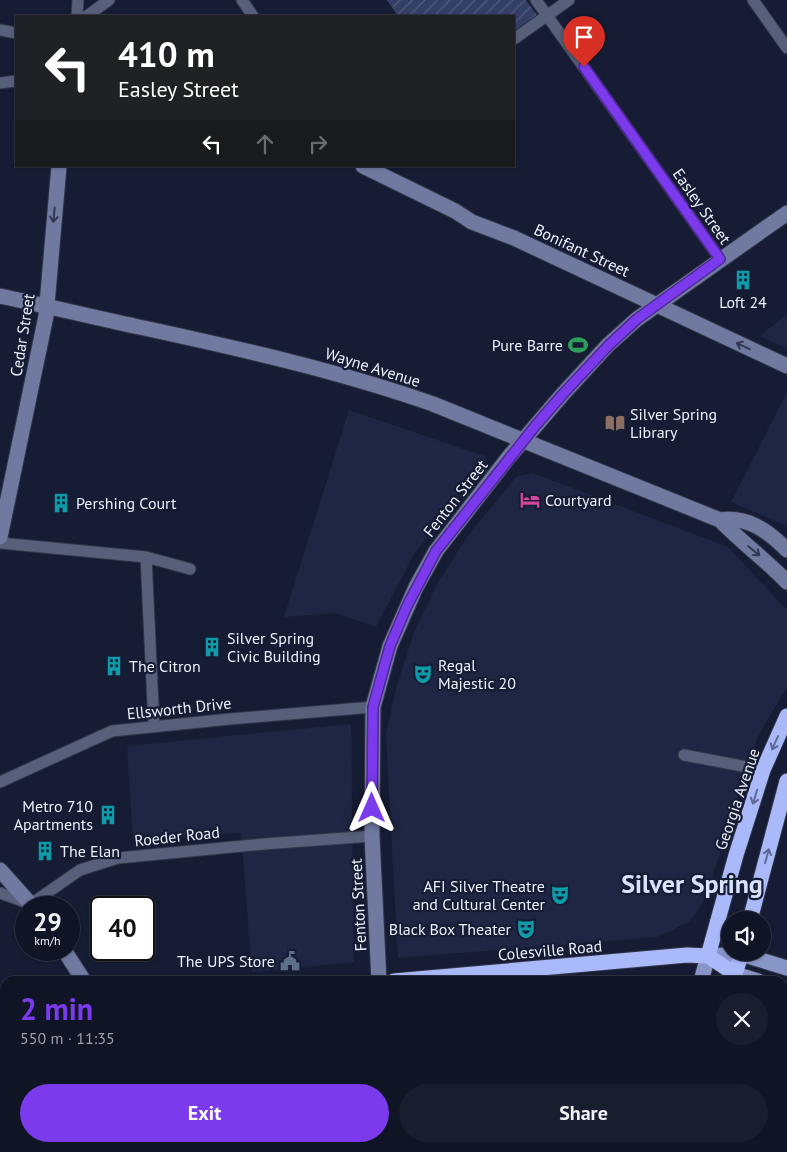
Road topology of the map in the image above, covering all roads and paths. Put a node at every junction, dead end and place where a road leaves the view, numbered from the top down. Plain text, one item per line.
1 (78, 0) edge
2 (109, 0) edge
3 (242, 0) edge
4 (536, 0) edge
5 (569, 0) edge
6 (753, 0) edge
7 (77, 15) edge
8 (87, 15) edge
9 (252, 15) edge
10 (547, 16) junction
11 (0, 30) edge
12 (15, 33) edge
13 (515, 38) edge
14 (787, 48) edge
15 (15, 81) edge
16 (0, 83) edge
17 (59, 167) edge
18 (365, 167) edge
19 (787, 213) edge
20 (720, 259) junction
21 (0, 296) edge
22 (656, 305) junction
23 (46, 306) junction
24 (787, 366) edge
25 (524, 440) junction
26 (720, 520) junction
27 (0, 537) edge
28 (0, 543) edge
29 (787, 550) edge
30 (146, 557) junction
31 (190, 570) dead end
32 (787, 582) edge
33 (373, 707) junction
34 (787, 716) edge
35 (154, 726) junction
36 (684, 756) dead end
37 (763, 770) junction
38 (787, 781) edge
39 (0, 782) edge
40 (372, 836) junction
41 (0, 870) edge
42 (0, 893) edge
43 (24, 896) edge
44 (46, 896) edge
45 (15, 899) edge
46 (752, 911) edge
47 (721, 955) edge
48 (708, 956) junction
49 (71, 961) edge
50 (739, 961) edge
51 (766, 961) edge
52 (787, 968) edge
53 (81, 976) edge
54 (379, 976) edge
55 (450, 976) edge
56 (702, 976) edge
57 (732, 976) edge
58 (735, 976) edge

1 - 7 street
2 - 8 street
3 - 9 street
4 - 10 street, Easley Street
5 - 10 street
6 - 14 street
10 - 13 street
10 - 20 street, Easley Street
11 - 12 street
15 - 16 street
17 -> 23 street, Cedar Street
18 - 22 street, Bonifant Street
19 - 20 street, Fenton Street
20 - 22 street, Fenton Street
21 - 23 street, Wayne Avenue
24 -> 22 street, Bonifant Street
22 - 25 street, Fenton Street
23 - 25 street, Wayne Avenue
23 - 27 street, Cedar Street
25 - 26 street, Wayne Avenue
25 - 33 street, Fenton Street
26 - 29 street, Wayne Avenue
26 -> 32 street, Wayne Avenue
28 - 30 street
30 - 31 street
30 - 35 street
33 - 35 street, Ellsworth Drive
33 - 40 street, Fenton Street
34 -> 37 highway, Georgia Avenue
35 - 39 street, Ellsworth Drive
36 - 37 street
37 -> 48 highway, Georgia Avenue
46 -> 38 highway
40 - 44 street, Roeder Road
40 - 54 street, Fenton Street
41 - 43 street
42 - 45 street
47 - 48 main road, Colesville Road
48 - 55 highway, Colesville Road
48 - 56 main road, Georgia Avenue
48 - 57 highway
49 - 53 street
50 - 58 highway
51 - 52 main road, Colesville Road

